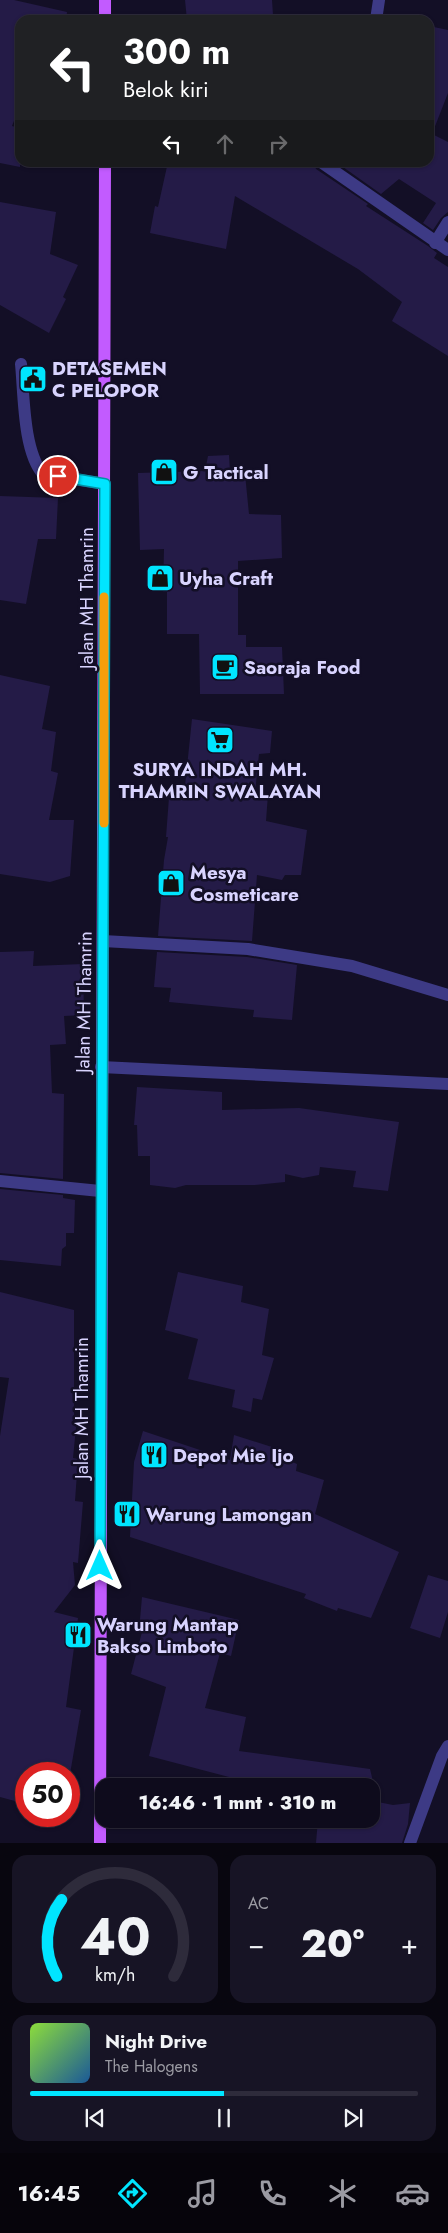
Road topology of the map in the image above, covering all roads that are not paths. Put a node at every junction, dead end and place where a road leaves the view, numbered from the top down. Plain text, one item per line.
1 (105, 0) edge
2 (379, 0) edge
3 (105, 15) edge
4 (377, 15) edge
5 (105, 167) edge
6 (328, 167) edge
7 (448, 222) edge
8 (435, 243) junction
9 (448, 250) edge
10 (21, 364) dead end
11 (105, 484) junction
12 (103, 941) junction
13 (448, 995) edge
14 (101, 1067) junction
15 (448, 1084) edge
16 (0, 1181) edge
17 (100, 1190) junction
18 (448, 1746) edge
19 (100, 1843) edge
20 (410, 1843) edge

1 - 3 main road
2 - 4 street
5 - 11 main road, Jalan MH Thamrin
6 - 8 street
7 - 8 street
8 - 9 street
10 - 11 street
11 - 12 main road, Jalan MH Thamrin
12 - 13 street
12 - 14 main road, Jalan MH Thamrin
14 - 15 street
14 - 17 main road, Jalan MH Thamrin
16 - 17 street
17 - 19 main road, Jalan MH Thamrin
18 - 20 street

